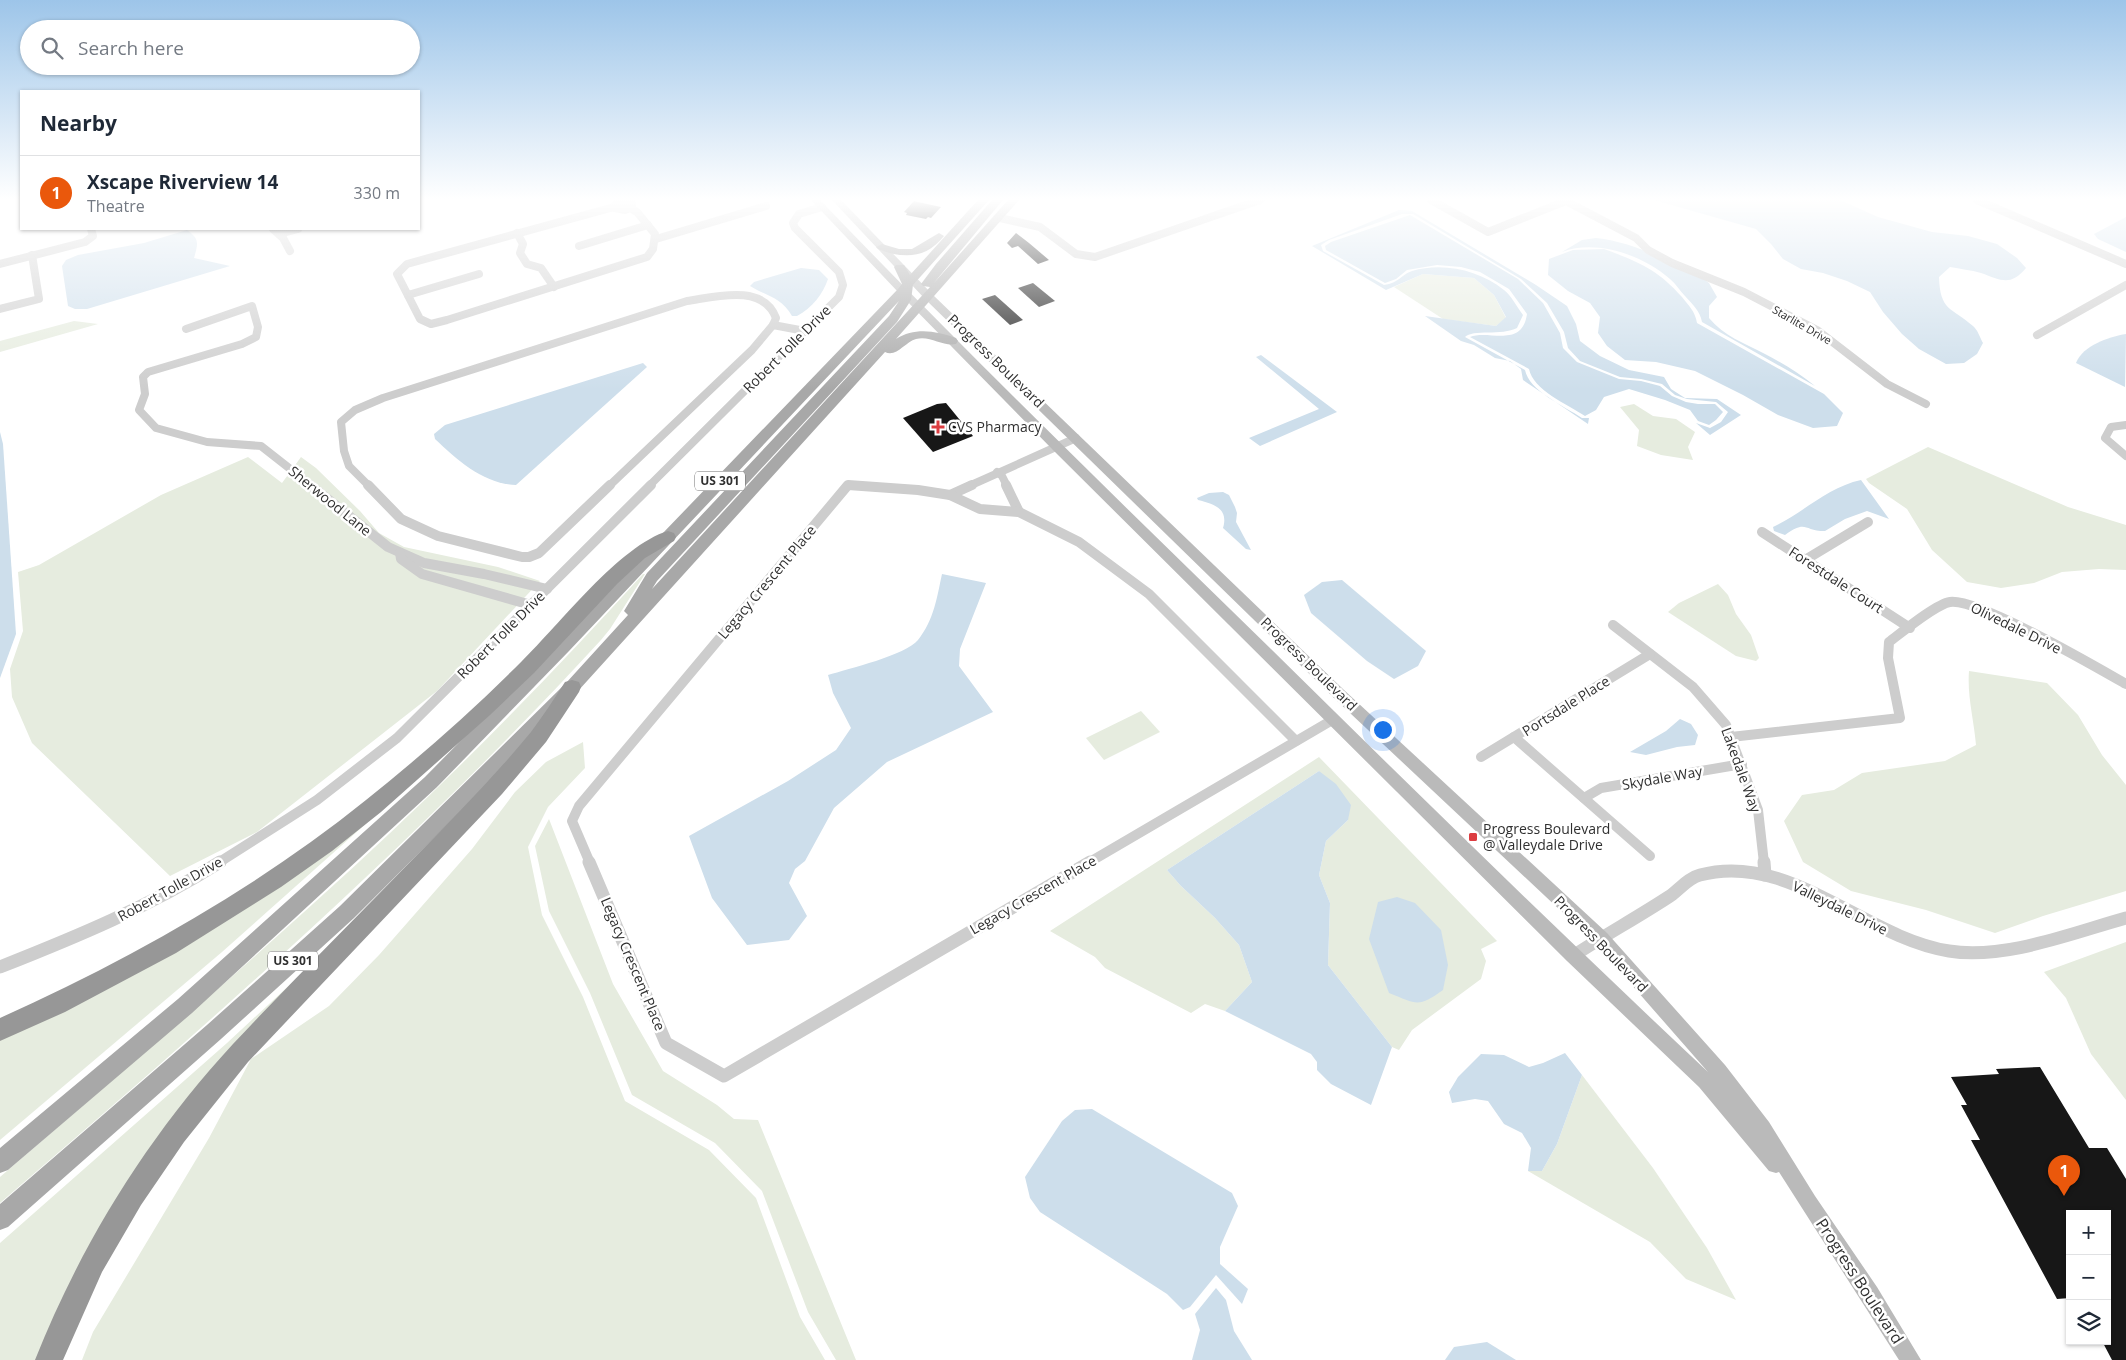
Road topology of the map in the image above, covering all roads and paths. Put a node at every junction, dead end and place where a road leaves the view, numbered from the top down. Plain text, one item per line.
1 (33, 263) edge
2 (409, 263) edge
3 (528, 263) edge
4 (627, 263) edge
5 (831, 263) edge
6 (882, 263) edge
7 (897, 263) edge
8 (928, 263) edge
9 (942, 263) edge
10 (956, 263) edge
11 (1673, 263) edge
12 (900, 267) joint
13 (479, 274) dead end
14 (2126, 285) edge
15 (554, 287) junction
16 (907, 287) junction
17 (926, 294) junction
18 (408, 295) junction
19 (919, 307) junction
20 (0, 309) edge
21 (774, 325) junction
22 (186, 329) dead end
23 (805, 332) junction
24 (2037, 334) dead end
25 (952, 341) junction
26 (1926, 404) dead end
27 (2126, 425) edge
28 (1076, 438) junction
29 (1057, 447) junction
30 (2126, 456) edge
31 (1080, 469) junction
32 (998, 472) junction
33 (950, 495) junction
34 (742, 501) junction
35 (1019, 512) junction
36 (1868, 522) dead end
37 (1762, 532) dead end
38 (668, 536) junction
39 (400, 553) junction
40 (1805, 560) junction
41 (547, 589) junction
42 (1237, 595) junction
43 (531, 605) junction
44 (1614, 625) dead end
45 (1910, 628) junction
46 (616, 639) junction
47 (1650, 654) junction
48 (2126, 684) edge
49 (572, 688) junction
50 (1339, 694) junction
51 (1334, 720) junction
52 (1514, 737) junction
53 (1731, 737) junction
54 (1296, 741) junction
55 (1481, 757) dead end
56 (1742, 764) junction
57 (1584, 798) junction
58 (1650, 856) dead end
59 (1765, 875) junction
60 (2126, 918) edge
61 (1600, 938) junction
62 (1573, 956) junction
63 (0, 967) edge
64 (0, 1030) edge
65 (0, 1162) edge
66 (1808, 1203) junction
67 (0, 1219) edge
68 (48, 1360) edge
69 (1911, 1360) edge

1 - 20 street
2 - 18 street
3 - 15 street
4 - 15 street
5 - 23 street, Robert Tolle Drive
6 - 16 main road
7 - 12 main road
8 - 16 main road, US 301
9 - 17 main road
10 - 17 main road, US 301
11 - 26 street, Starlite Drive
12 - 16 main road
13 - 18 street
14 - 24 street
15 - 18 street
16 - 17 main road
16 - 19 main road, Progress Boulevard
16 - 38 main road, US 301
16 - 46 main road
17 - 19 main road, US 301
17 - 28 main road, Progress Boulevard
19 - 25 main road, Progress Boulevard
19 - 34 main road, US 301
21 - 21 street
21 - 23 street
22 - 39 street, Sherwood Lane
23 - 41 street, Robert Tolle Drive
25 - 29 main road, Progress Boulevard
25 - 34 main road
27 - 30 street
28 - 29 street
28 - 42 main road, Progress Boulevard
29 - 31 main road, Progress Boulevard
29 - 32 street
31 - 42 main road
31 - 51 main road, Progress Boulevard
32 - 33 street
32 - 35 street
33 - 35 street, Legacy Crescent Place
33 - 54 street, Legacy Crescent Place
34 - 46 main road, US 301
35 - 54 street, Legacy Crescent Place
36 - 40 street
37 - 40 street, Forestdale Court
38 - 64 highway
38 - 65 main road, US 301
39 - 41 street, Sherwood Lane
39 - 43 street, Sherwood Lane
40 - 45 street, Forestdale Court
41 - 43 street, Robert Tolle Drive
42 - 50 main road, Progress Boulevard
43 - 63 street, Robert Tolle Drive
44 - 47 street, Lakedale Way
45 - 48 street, Olivedale Drive
45 - 53 street, Olivedale Drive
46 - 49 main road, US 301
47 - 52 street, Portsdale Place
47 - 53 street, Lakedale Way
49 - 67 main road, US 301
49 - 68 highway
50 - 51 main road
50 - 61 main road, Progress Boulevard
51 - 54 street, Legacy Crescent Place
51 - 62 main road, Progress Boulevard
52 - 55 street, Portsdale Place
52 - 57 street
53 - 56 street, Lakedale Way
56 - 57 street, Skydale Way
56 - 59 street, Lakedale Way
57 - 58 street
59 - 60 street, Valleydale Drive
59 - 61 street, Valleydale Drive
61 - 62 street, Valleydale Drive
61 - 66 main road, Progress Boulevard
62 - 66 main road, Progress Boulevard
66 - 69 main road, Progress Boulevard

